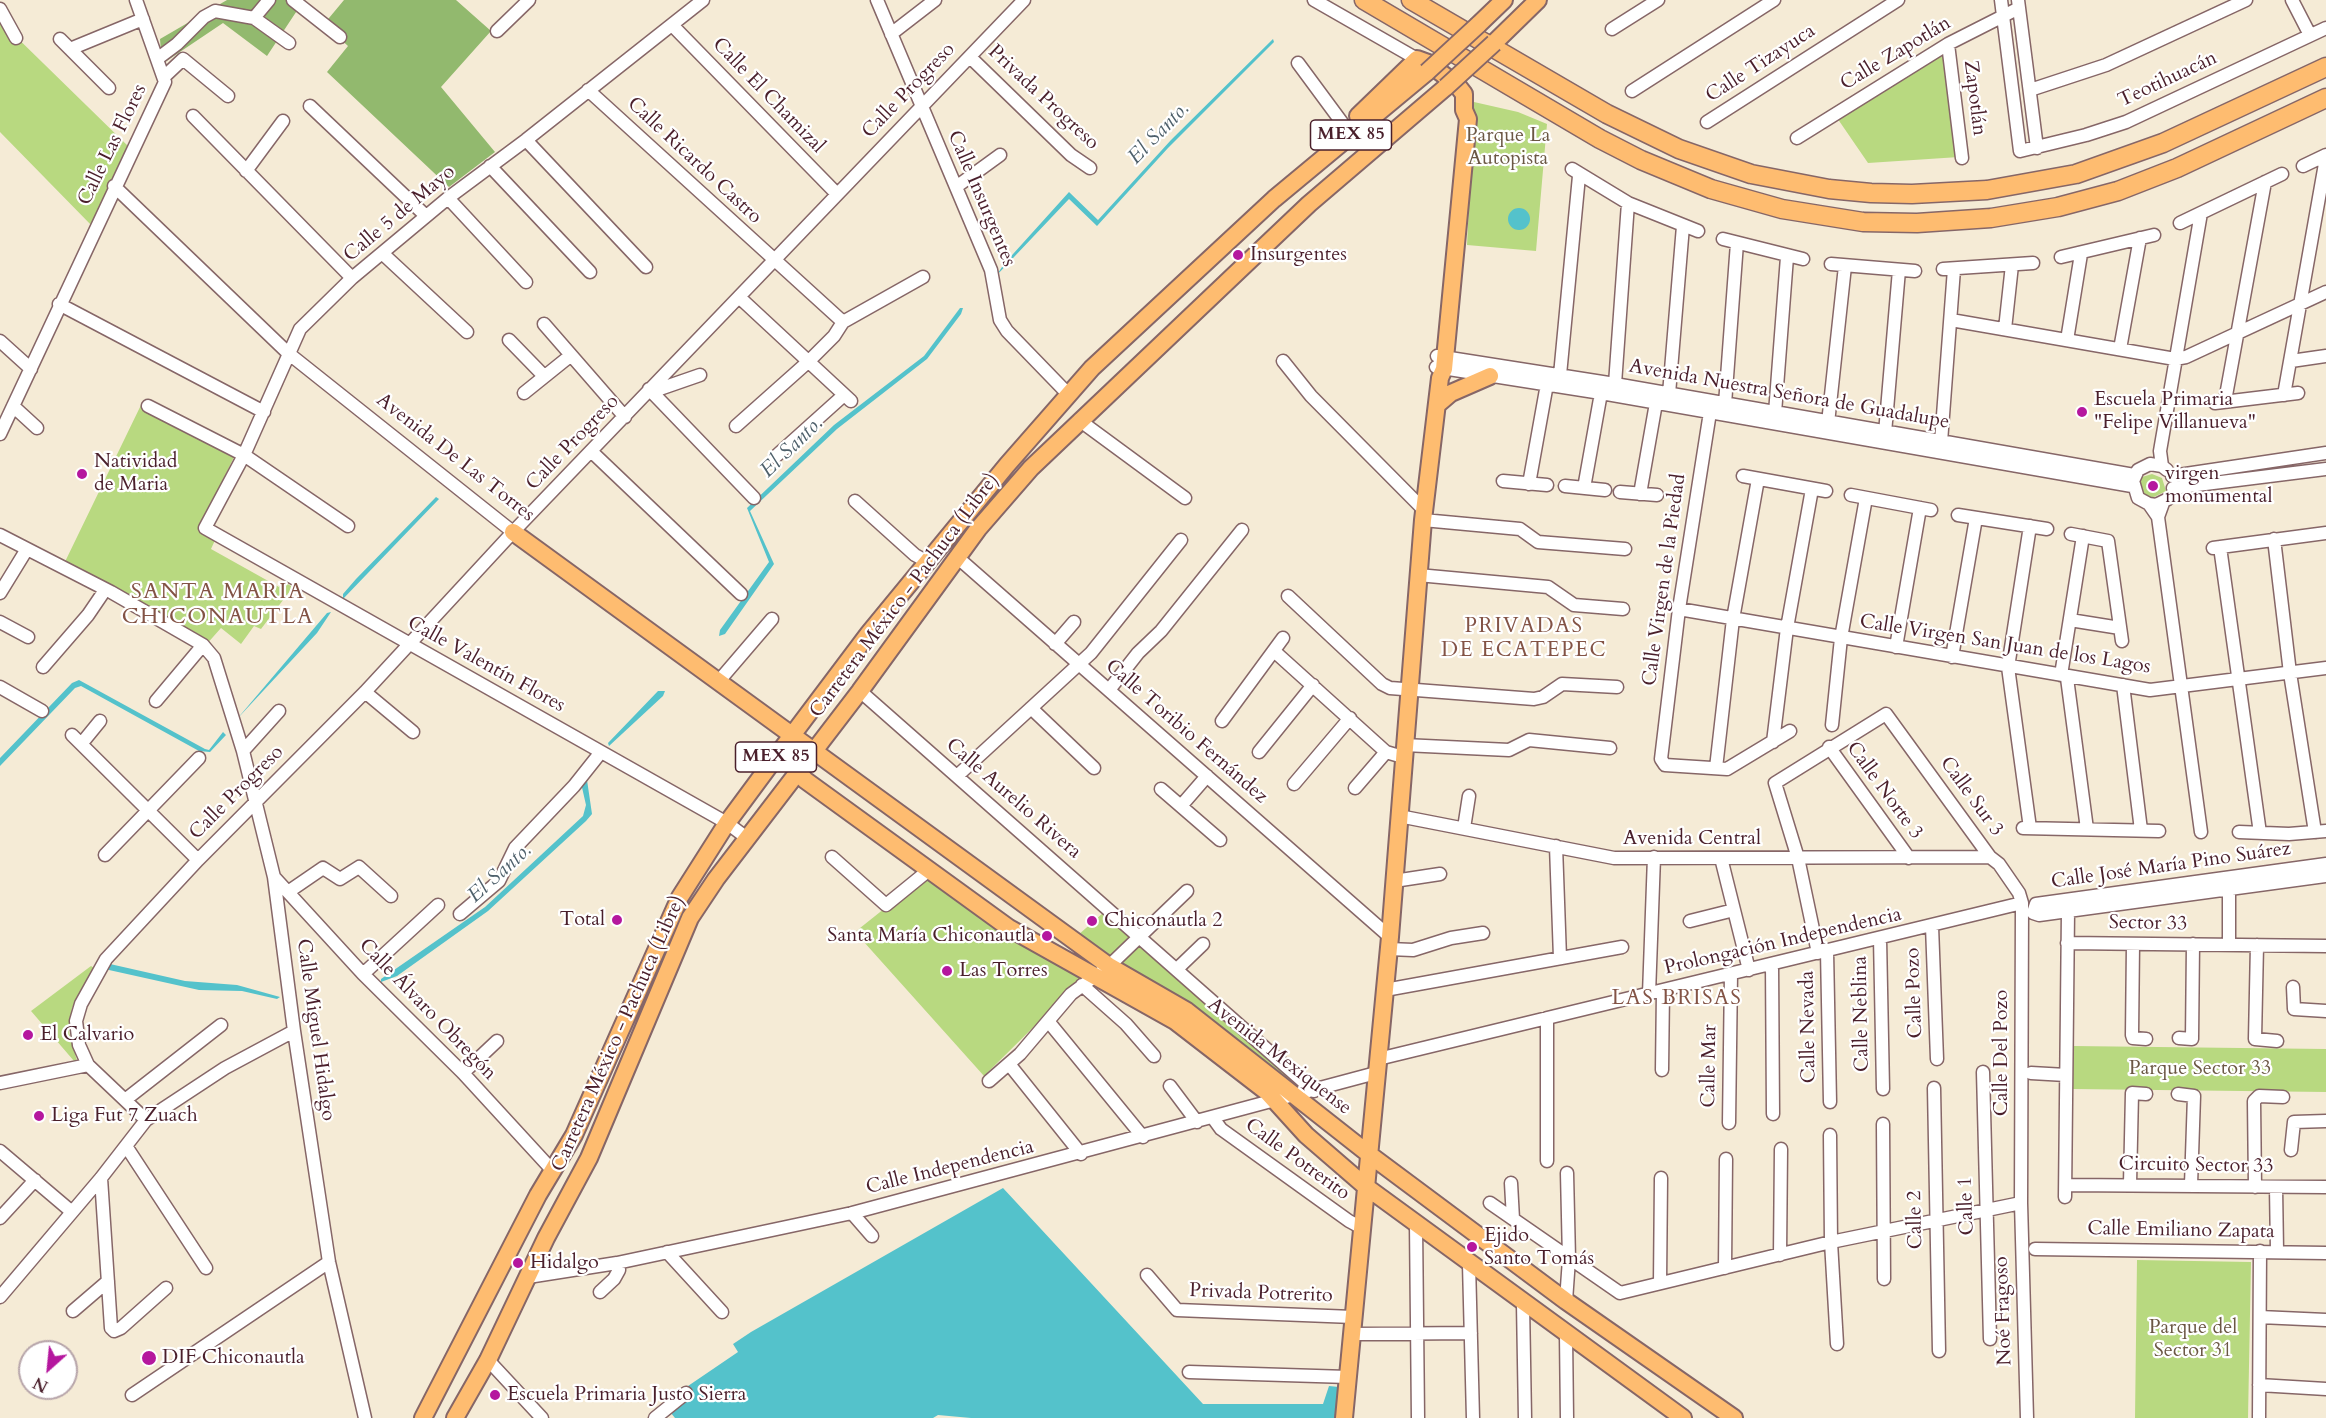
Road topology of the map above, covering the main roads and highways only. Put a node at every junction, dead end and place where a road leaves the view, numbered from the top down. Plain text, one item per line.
1 (1364, 0) edge
2 (1412, 0) edge
3 (1504, 0) edge
4 (1538, 0) edge
5 (1422, 65) junction
6 (2326, 67) edge
7 (2326, 98) edge
8 (1464, 102) junction
9 (1274, 199) junction
10 (1309, 204) junction
11 (1490, 376) road end
12 (1437, 405) junction
13 (513, 532) road end
14 (792, 736) junction
15 (781, 750) junction
16 (813, 751) junction
17 (797, 771) junction
18 (1370, 1155) junction
19 (1365, 1186) junction
20 (423, 1418) edge
21 (455, 1418) edge
22 (1344, 1418) edge
23 (1683, 1418) edge
24 (1734, 1418) edge

1 - 7 highway
2 - 6 highway
3 - 5 main road, Carretera México - Pachuca (Libre) / MEX 85, bridge
4 - 10 main road, Carretera México - Pachuca (Libre) / MEX 85, bridge
5 - 8 main road
5 - 9 main road, Carretera México - Pachuca (Libre) / MEX 85
5 - 9 main road
8 - 10 main road
8 - 12 main road
9 - 14 main road, Carretera México - Pachuca (Libre) / MEX 85
10 - 16 main road, Carretera México - Pachuca (Libre) / MEX 85
11 - 12 main road
12 - 18 main road
13 - 14 main road, Avenida De Las Torres
14 - 15 main road, Carretera México - Pachuca (Libre) / MEX 85
14 - 16 main road, Avenida Mexiquense
15 - 17 main road, Avenida Mexiquense
15 - 20 main road, Carretera México - Pachuca (Libre) / MEX 85
16 - 17 main road, Carretera México - Pachuca (Libre) / MEX 85
16 - 18 main road, Avenida Mexiquense
17 - 19 main road, Avenida Mexiquense
17 - 21 main road, Carretera México - Pachuca (Libre) / MEX 85
18 - 19 main road
18 - 24 main road, Avenida Mexiquense
19 - 22 main road
19 - 23 main road, Avenida Mexiquense

